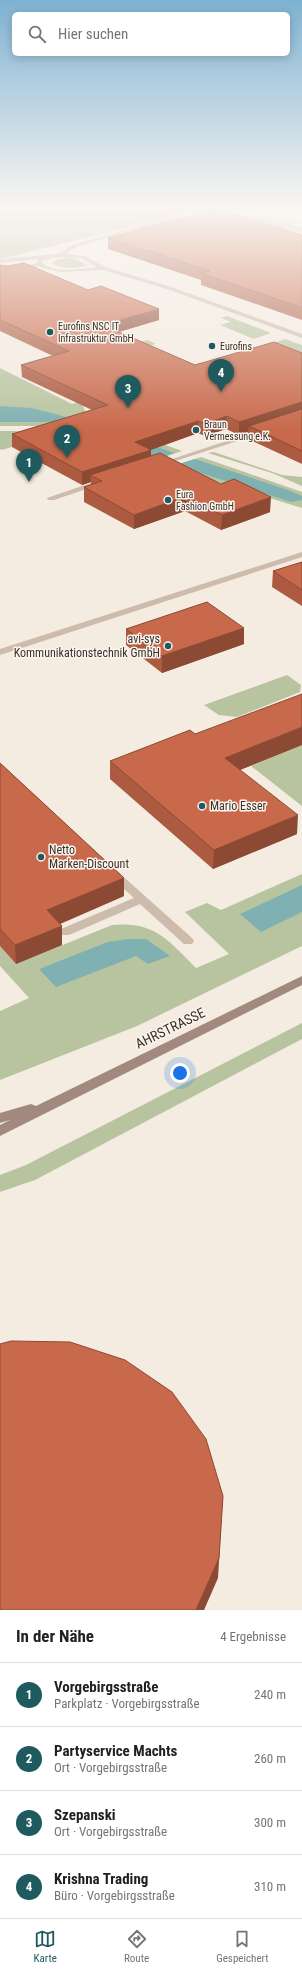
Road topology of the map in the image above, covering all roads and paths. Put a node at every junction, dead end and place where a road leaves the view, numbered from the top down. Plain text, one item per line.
1 (146, 281) edge
2 (302, 336) edge
3 (267, 430) edge
4 (153, 466) edge
5 (102, 482) edge
6 (51, 498) dead end
7 (302, 554) edge
8 (0, 652) edge
9 (108, 868) edge
10 (142, 899) junction
11 (65, 932) dead end
12 (188, 941) dead end
13 (302, 980) edge
14 (51, 1104) junction
15 (0, 1118) edge
16 (0, 1131) edge

1 - 2 street
3 - 4 street
5 - 6 street
7 - 8 street
9 - 10 street
10 - 11 street
10 - 12 street
13 - 14 main road, AHRSTRASSE
14 - 15 main road, AHRSTRASSE
14 - 16 main road, AHRSTRASSE

